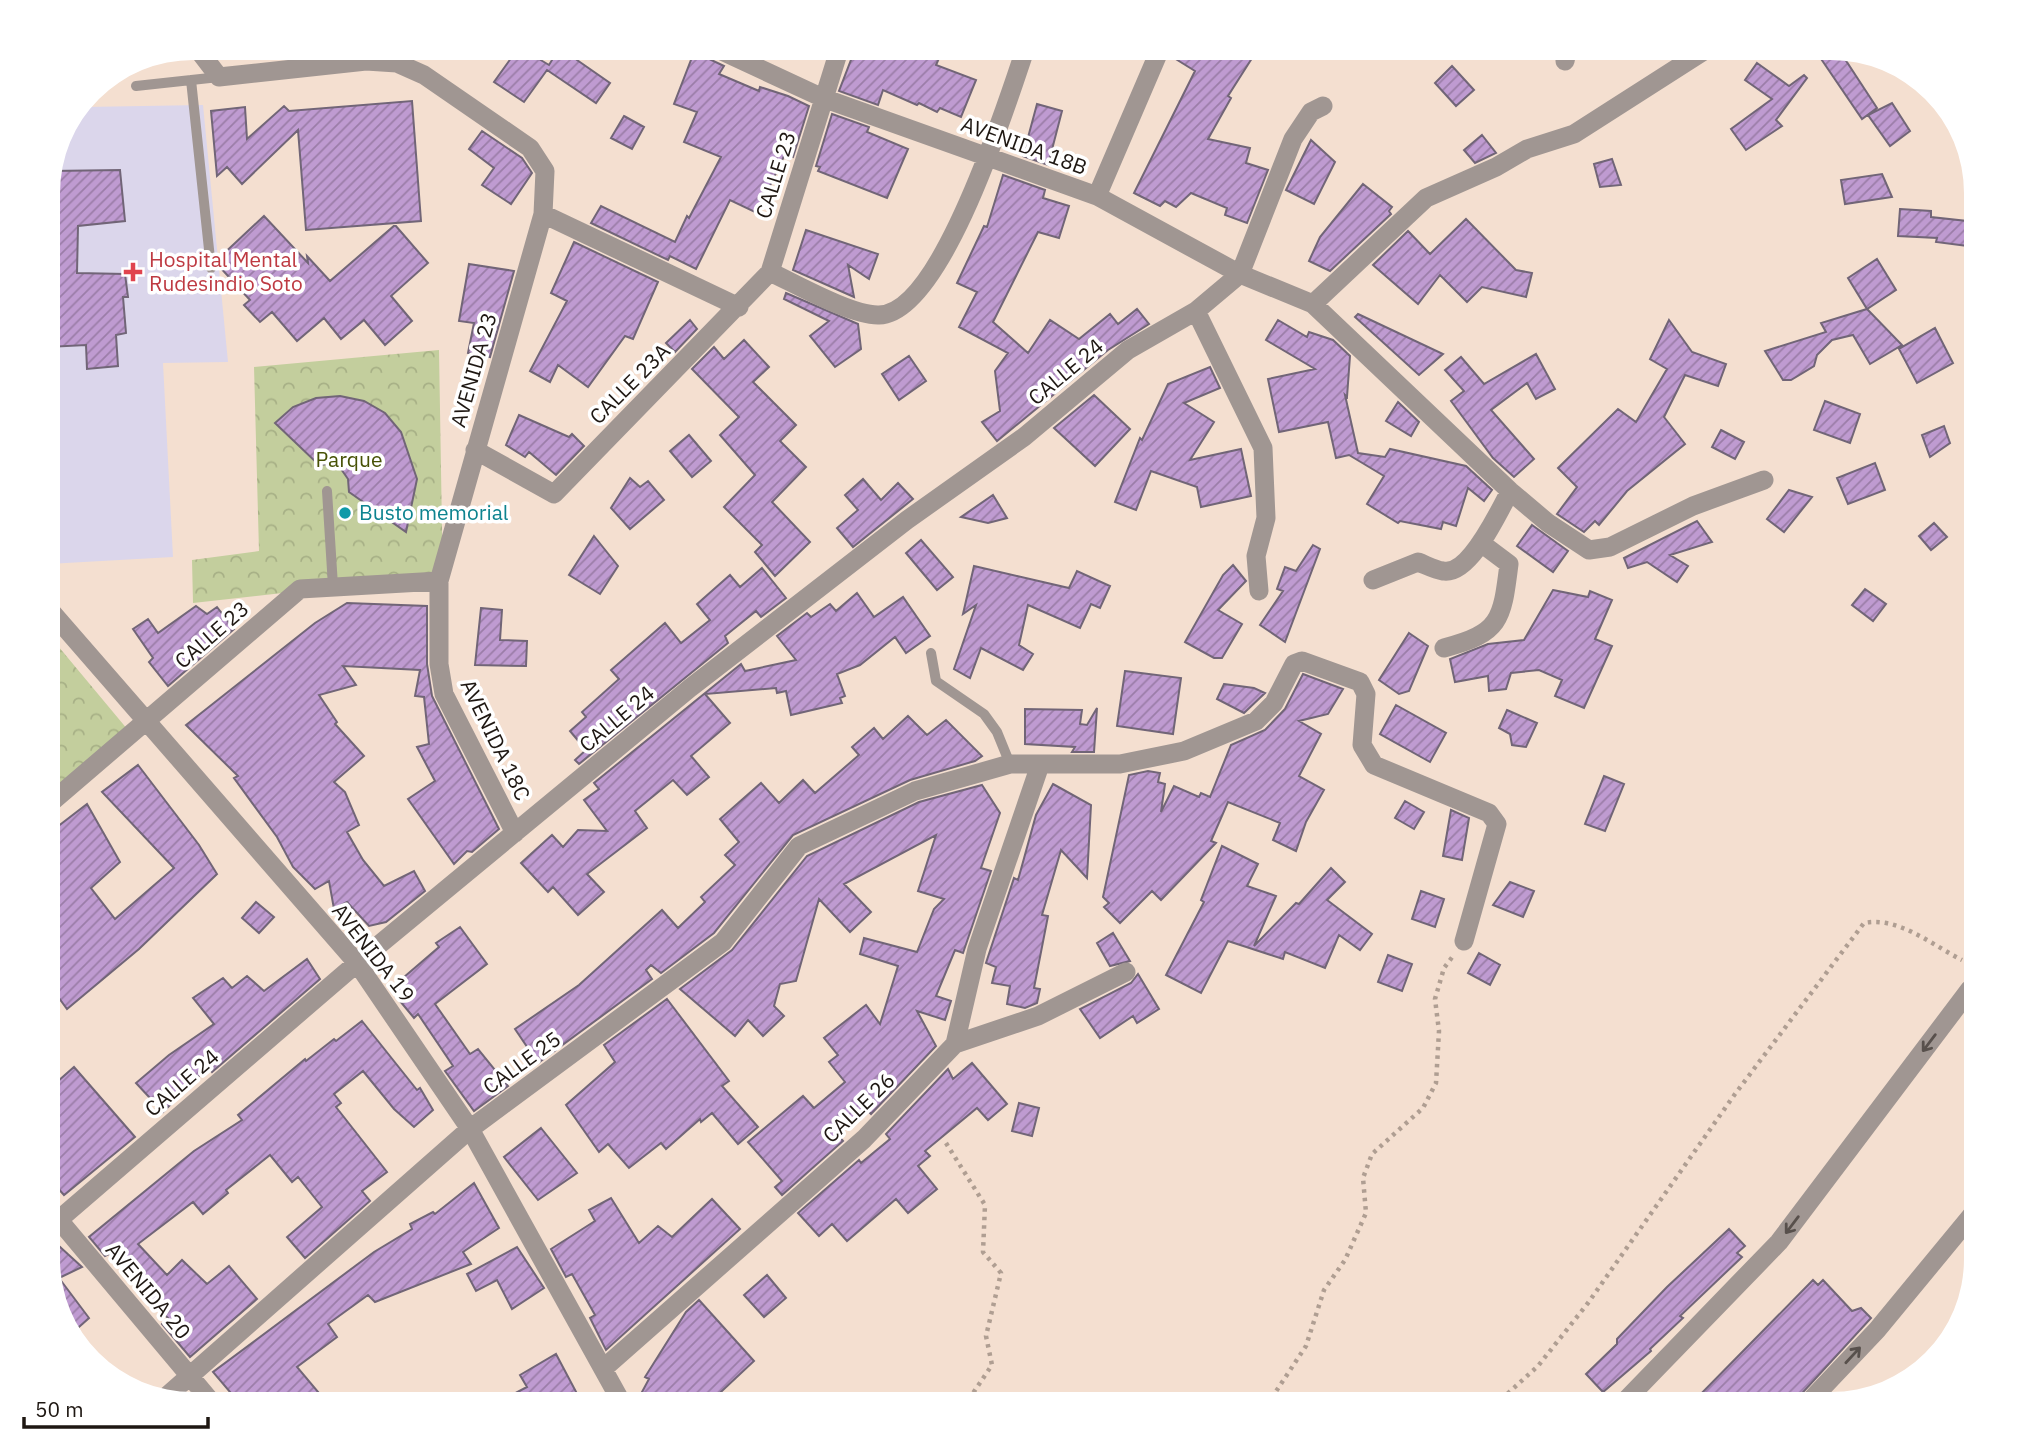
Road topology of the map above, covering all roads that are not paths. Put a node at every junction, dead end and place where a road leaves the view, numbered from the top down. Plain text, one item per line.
1 (206, 60) edge
2 (741, 60) edge
3 (836, 60) edge
4 (1022, 60) edge
5 (1155, 60) edge
6 (1690, 60) edge
7 (219, 77) junction
8 (191, 80) junction
9 (136, 86) dead end
10 (823, 98) junction
11 (1323, 106) dead end
12 (989, 158) junction
13 (1097, 196) junction
14 (543, 214) junction
15 (211, 268) dead end
16 (770, 272) junction
17 (1240, 274) junction
18 (1312, 304) junction
19 (739, 307) junction
20 (1196, 310) junction
21 (475, 450) junction
22 (1764, 480) dead end
23 (327, 491) dead end
24 (1510, 491) junction
25 (1481, 543) junction
26 (1373, 580) dead end
27 (439, 581) junction
28 (333, 586) junction
29 (1259, 591) dead end
30 (60, 622) edge
31 (1444, 648) dead end
32 (931, 653) dead end
33 (145, 722) junction
34 (1010, 764) junction
35 (1040, 765) junction
36 (60, 795) edge
37 (515, 833) junction
38 (1464, 941) road end
39 (357, 962) junction
40 (1126, 972) dead end
41 (1964, 997) edge
42 (956, 1044) junction
43 (470, 1129) junction
44 (60, 1211) edge
45 (1964, 1225) edge
46 (60, 1229) edge
47 (604, 1368) junction
48 (190, 1375) junction
49 (173, 1391) edge
50 (204, 1392) edge
51 (617, 1392) edge
52 (1634, 1392) edge
53 (1818, 1392) edge

1 - 7 street
2 - 10 street, AVENIDA 18B
3 - 10 street, CALLE 23
4 - 12 street
5 - 13 street
6 - 18 street
7 - 8 lane
7 - 14 street, AVENIDA 23
8 - 9 lane
8 - 15 lane
10 - 12 street, AVENIDA 18B
10 - 16 street, CALLE 23
11 - 17 street
12 - 13 street, AVENIDA 18B
12 - 16 street
13 - 17 street, AVENIDA 18B
14 - 19 street
14 - 21 street, AVENIDA 23
16 - 19 street, CALLE 23
17 - 18 street, AVENIDA 18B
17 - 20 street, CALLE 24
18 - 24 street
19 - 21 street, CALLE 23A
20 - 29 street
20 - 37 street, CALLE 24
21 - 27 street, AVENIDA 23
22 - 24 street
23 - 28 lane
24 - 25 street
25 - 26 street
25 - 31 street
27 - 28 street, CALLE 23
27 - 37 street, AVENIDA 18C
28 - 33 street, CALLE 23
30 - 33 street, AVENIDA 19
32 - 34 lane
33 - 36 street, CALLE 23
33 - 39 street, AVENIDA 19
34 - 35 street, CALLE 25
34 - 43 street, CALLE 25
35 - 38 street, CALLE 25
35 - 42 street
37 - 39 street, CALLE 24
39 - 43 street, AVENIDA 19
39 - 44 street, CALLE 24
40 - 42 street
41 -> 52 street
42 - 47 street, CALLE 26
43 - 47 street, AVENIDA 19
43 - 48 street, CALLE 25
53 -> 45 street
46 - 48 street, AVENIDA 20
47 - 51 street
48 - 49 street, CALLE 25
48 - 50 street, AVENIDA 20

